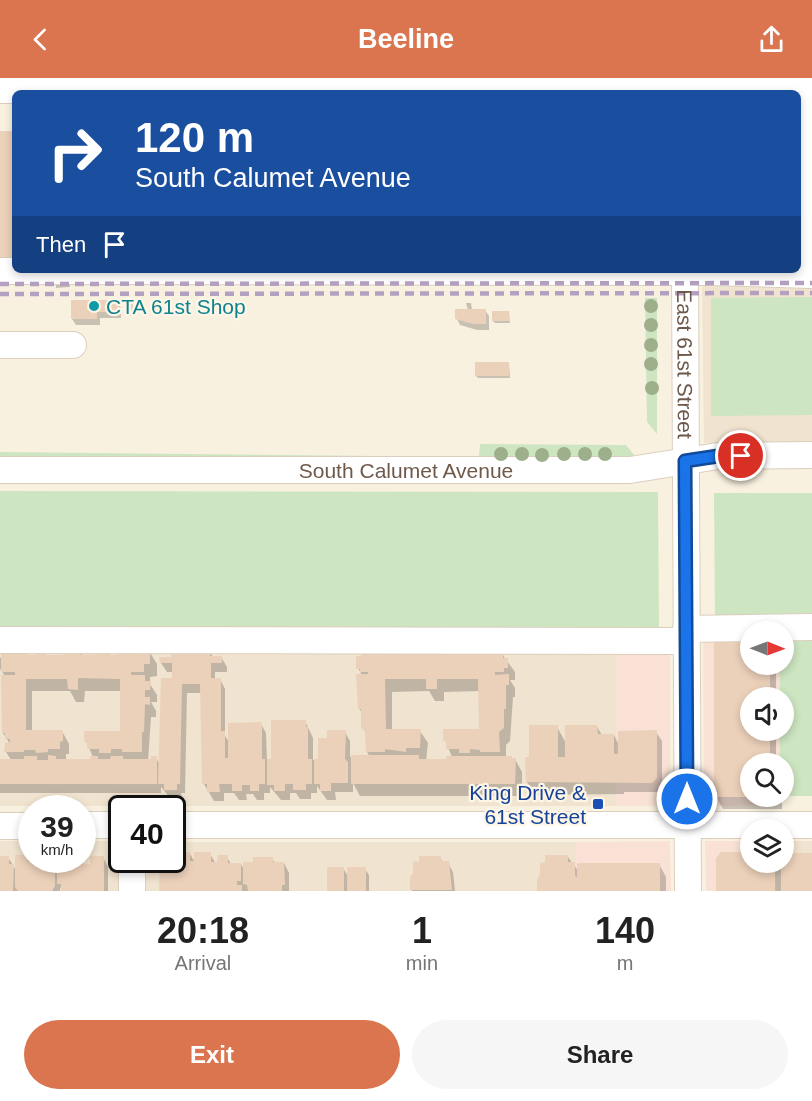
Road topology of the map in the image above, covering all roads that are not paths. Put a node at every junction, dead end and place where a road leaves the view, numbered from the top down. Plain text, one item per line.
1 (375, 83) edge
2 (684, 86) edge
3 (809, 87) edge
4 (0, 90) edge
5 (685, 273) edge
6 (748, 273) edge
7 (810, 275) edge
8 (0, 345) edge
9 (73, 345) dead end
10 (812, 455) edge
11 (685, 461) junction
12 (0, 470) edge
13 (812, 627) edge
14 (686, 635) junction
15 (0, 640) edge
16 (186, 825) edge
17 (687, 825) junction
18 (812, 825) edge
19 (0, 826) edge
20 (18, 826) edge
21 (132, 873) edge
22 (132, 891) edge
23 (688, 891) edge

1 - 2 street
1 - 4 street
2 - 3 street
3 - 7 street
5 - 11 street, East 61st Street
6 - 7 street
8 - 9 street
10 - 11 street, South Calumet Avenue
11 - 12 street, South Calumet Avenue
11 - 14 street, East 61st Street
13 - 14 street
14 - 15 street
14 - 17 street, East 61st Street
16 - 17 street
17 - 18 street
17 - 23 street, East 61st Street
19 - 20 street
21 - 22 street

